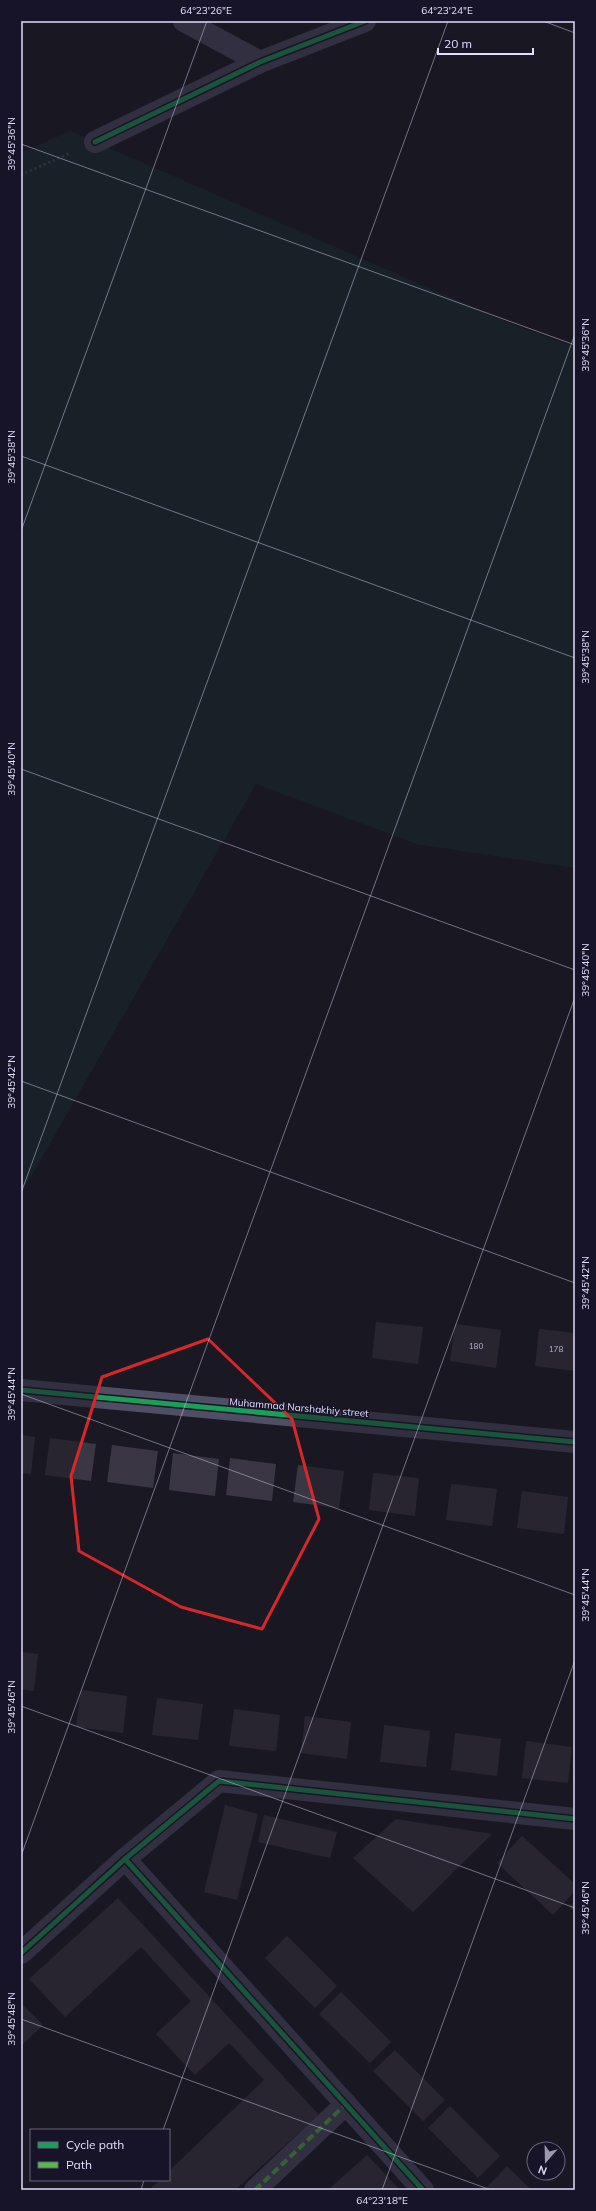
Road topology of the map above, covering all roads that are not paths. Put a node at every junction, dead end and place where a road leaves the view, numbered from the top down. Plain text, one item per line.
1 (184, 21) edge
2 (365, 21) edge
3 (260, 62) junction
4 (95, 142) road end
5 (21, 1390) edge
6 (575, 1442) edge
7 (575, 1819) edge
8 (125, 1859) junction
9 (21, 1953) edge
10 (346, 2104) junction
11 (255, 2190) edge
12 (423, 2190) edge

1 - 3 street
2 - 3 street
3 - 4 street
5 - 6 street, Muhammad Narshakhiy street
7 - 8 street
8 - 9 street
8 - 10 street
10 - 11 street
10 - 12 street

